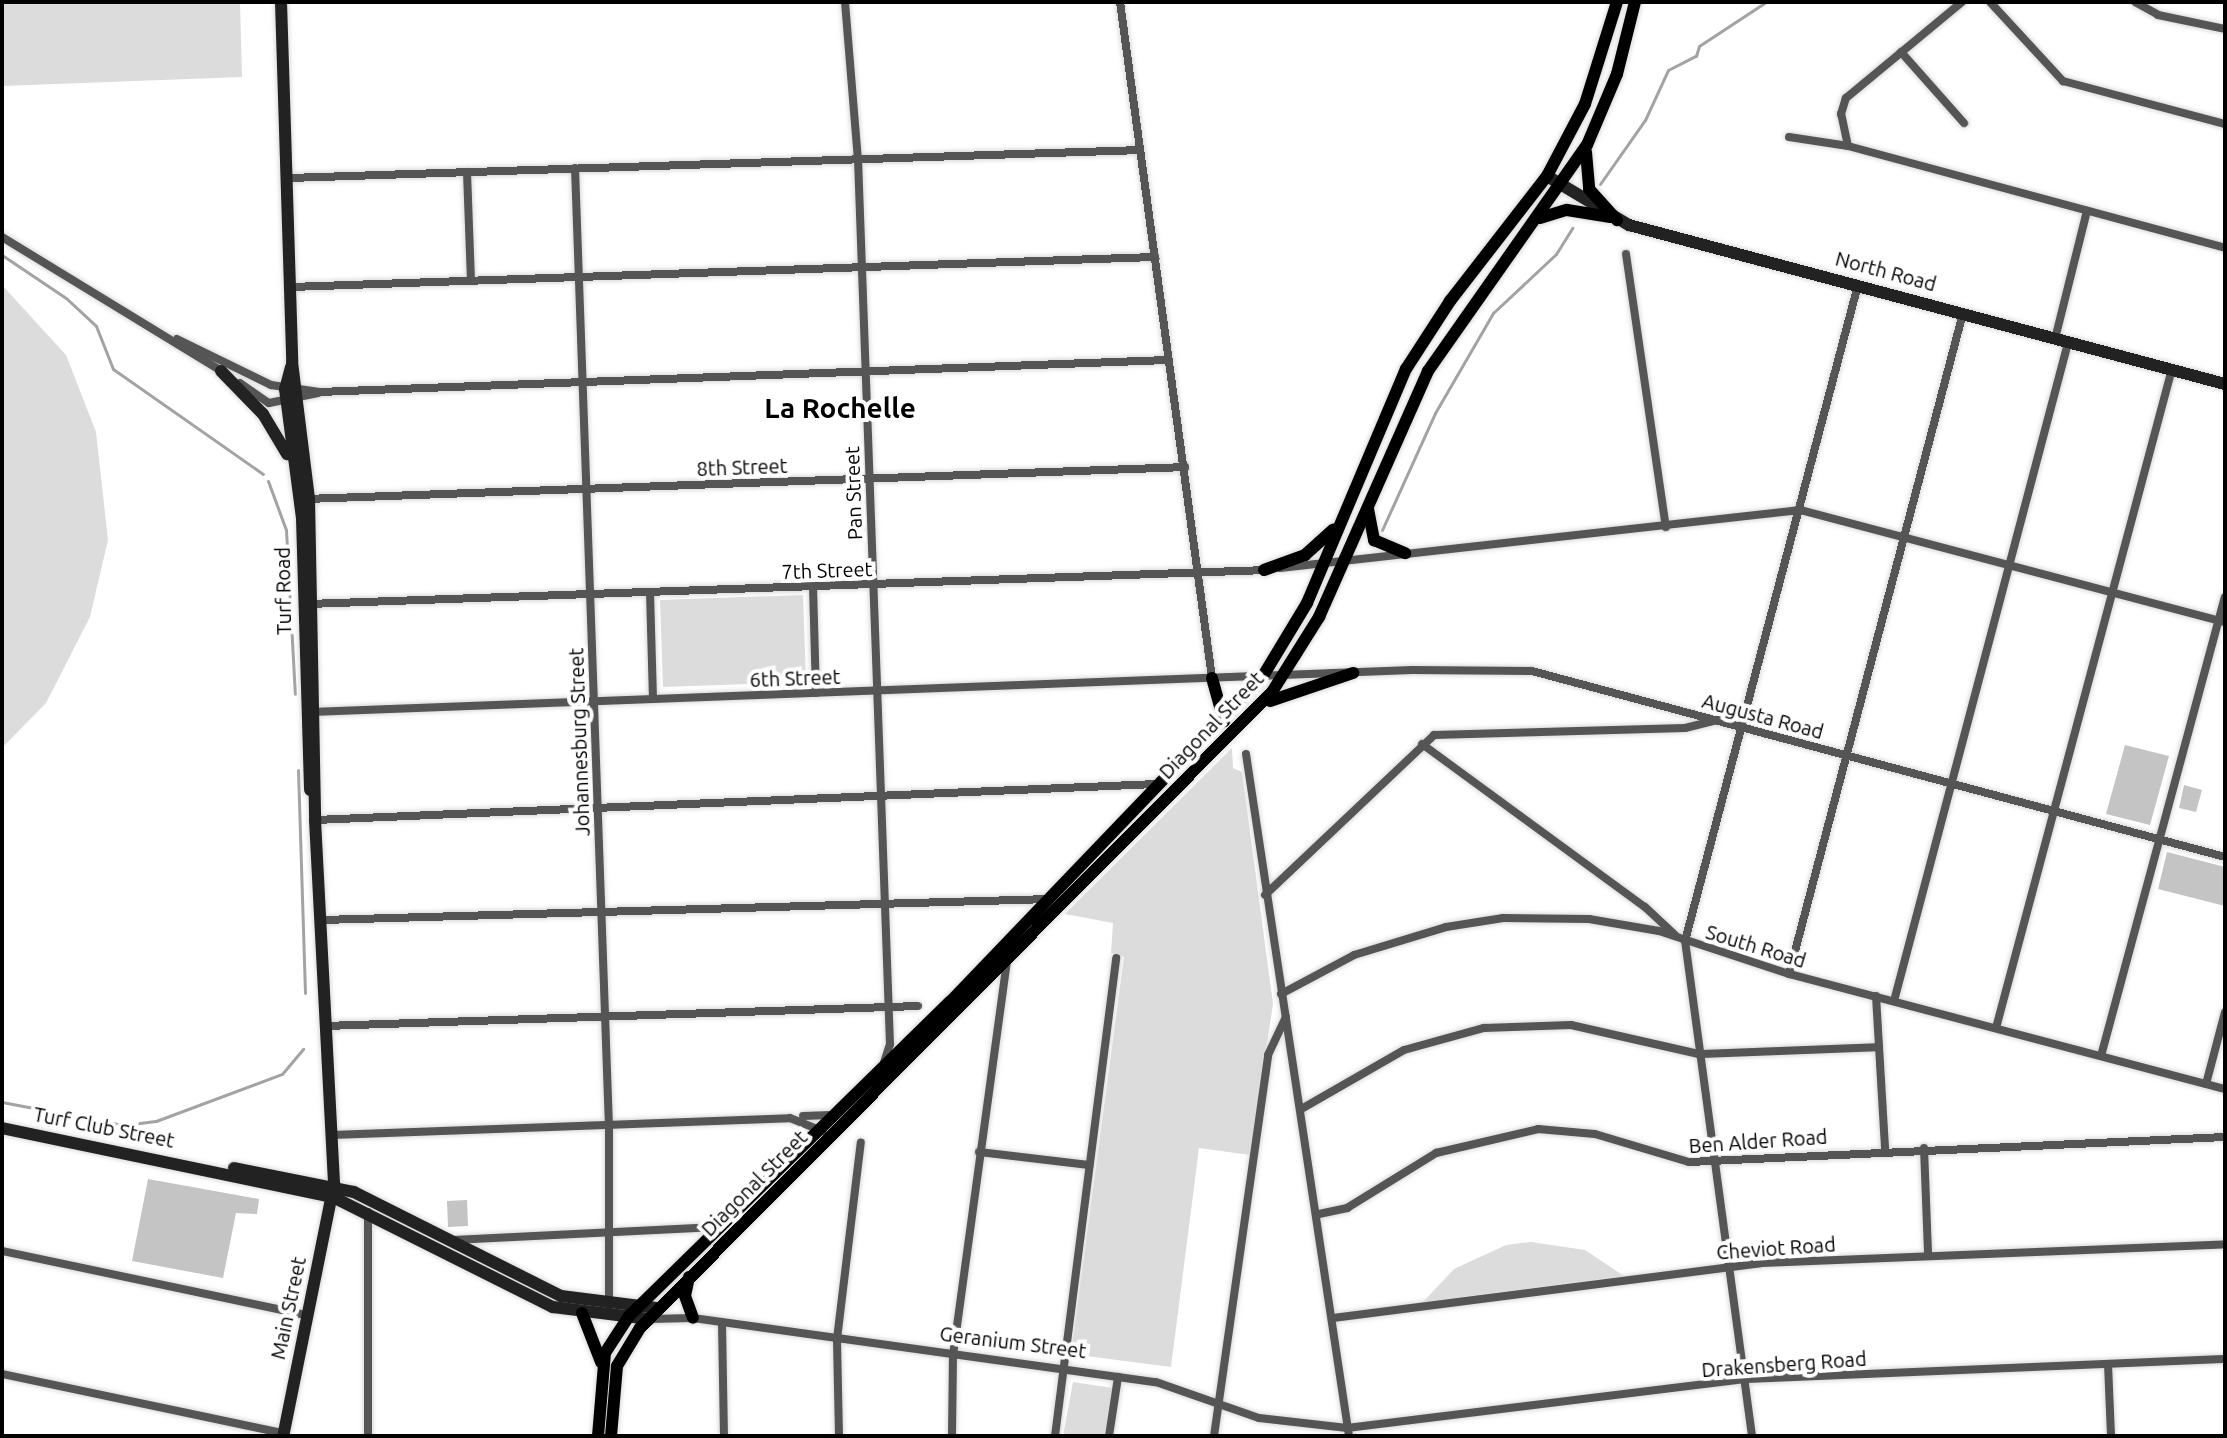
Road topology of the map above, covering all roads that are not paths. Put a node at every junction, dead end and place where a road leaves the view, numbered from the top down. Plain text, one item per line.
1 (281, 2) edge
2 (845, 2) edge
3 (1120, 2) edge
4 (1617, 2) edge
5 (1635, 2) edge
6 (1962, 2) edge
7 (1990, 2) edge
8 (2135, 2) edge
9 (2225, 29) edge
10 (1901, 52) junction
11 (1964, 123) dead end
12 (2225, 124) edge
13 (1789, 137) dead end
14 (1587, 145) junction
15 (1848, 146) junction
16 (1140, 150) junction
17 (858, 159) junction
18 (575, 168) junction
19 (467, 172) junction
20 (1547, 176) junction
21 (289, 178) junction
22 (1562, 186) junction
23 (2087, 211) junction
24 (1537, 219) junction
25 (1614, 219) junction
26 (2, 237) edge
27 (2225, 248) edge
28 (1626, 254) dead end
29 (1155, 257) junction
30 (861, 267) junction
31 (579, 277) junction
32 (471, 281) junction
33 (1858, 284) junction
34 (291, 287) junction
35 (1963, 313) junction
36 (177, 339) junction
37 (2055, 339) junction
38 (2068, 343) junction
39 (1167, 360) junction
40 (2172, 369) junction
41 (221, 371) junction
42 (865, 371) junction
43 (583, 382) junction
44 (2225, 384) edge
45 (292, 395) junction
46 (291, 459) junction
47 (1185, 467) junction
48 (868, 478) junction
49 (587, 489) junction
50 (305, 499) junction
51 (1368, 502) junction
52 (1800, 510) junction
53 (1338, 525) junction
54 (1666, 527) junction
55 (1905, 537) junction
56 (1405, 553) junction
57 (1342, 561) junction
58 (1323, 563) junction
59 (2008, 564) junction
60 (1264, 570) junction
61 (1199, 572) junction
62 (872, 584) junction
63 (813, 586) junction
64 (650, 592) junction
65 (2112, 592) junction
66 (590, 594) junction
67 (2225, 597) edge
68 (308, 604) junction
69 (2222, 621) edge
70 (1353, 673) junction
71 (1284, 675) junction
72 (1263, 676) junction
73 (1212, 678) junction
74 (875, 691) junction
75 (816, 693) junction
76 (653, 699) junction
77 (594, 702) junction
78 (1262, 705) junction
79 (312, 712) junction
80 (1719, 720) junction
81 (1224, 721) junction
82 (1742, 727) junction
83 (1422, 744) junction
84 (1246, 754) dead end
85 (1845, 755) junction
86 (1165, 784) junction
87 (1952, 785) junction
88 (878, 796) junction
89 (598, 808) junction
90 (2055, 811) junction
91 (315, 820) junction
92 (2161, 840) junction
93 (2225, 857) edge
94 (1265, 895) junction
95 (1048, 898) junction
96 (881, 899) junction
97 (1060, 906) junction
98 (601, 911) junction
99 (322, 920) junction
100 (1675, 935) junction
101 (1685, 941) junction
102 (1008, 958) junction
103 (1116, 958) dead end
104 (1789, 974) junction
105 (1281, 994) junction
106 (1876, 996) junction
107 (1894, 1001) junction
108 (918, 1006) dead end
109 (885, 1007) junction
110 (2225, 1012) edge
111 (1286, 1017) junction
112 (605, 1020) junction
113 (325, 1026) junction
114 (1996, 1028) junction
115 (1879, 1047) junction
116 (1699, 1054) junction
117 (2101, 1056) junction
118 (884, 1064) junction
119 (2206, 1084) junction
120 (2225, 1089) edge
121 (1303, 1108) junction
122 (831, 1115) junction
123 (790, 1118) junction
124 (609, 1125) junction
125 (2, 1128) edge
126 (824, 1132) junction
127 (332, 1135) junction
128 (2225, 1137) edge
129 (861, 1142) dead end
130 (1924, 1148) junction
131 (1885, 1149) junction
132 (979, 1152) junction
133 (1715, 1159) junction
134 (1089, 1165) junction
135 (333, 1190) junction
136 (368, 1211) junction
137 (1319, 1214) junction
138 (719, 1227) junction
139 (611, 1232) junction
140 (451, 1240) junction
141 (2225, 1244) edge
142 (2, 1251) edge
143 (1928, 1254) junction
144 (1729, 1266) junction
145 (691, 1274) junction
146 (640, 1306) junction
147 (609, 1309) junction
148 (664, 1312) junction
149 (582, 1313) junction
150 (305, 1315) junction
151 (629, 1316) junction
152 (693, 1318) junction
153 (1333, 1318) junction
154 (649, 1319) junction
155 (722, 1323) junction
156 (837, 1339) junction
157 (953, 1355) junction
158 (2225, 1358) edge
159 (2108, 1364) junction
160 (602, 1365) junction
161 (1063, 1367) junction
162 (2, 1374) edge
163 (1118, 1377) junction
164 (1745, 1379) junction
165 (1218, 1403) junction
166 (1348, 1432) edge
167 (283, 1434) edge
168 (368, 1436) edge
169 (598, 1436) edge
170 (611, 1436) edge
171 (724, 1436) edge
172 (839, 1436) edge
173 (952, 1436) edge
174 (1055, 1436) edge
175 (1109, 1436) edge
176 (1214, 1436) edge
177 (1752, 1436) edge
178 (2111, 1436) edge

1 - 21 main road, Turf Road
2 - 17 street, Pan Street
3 - 16 street
4 - 20 main road, Diagonal Street
5 - 14 main road, Diagonal Street
6 - 10 street
7 - 12 street
8 - 9 street
10 - 11 street
10 - 15 street
13 - 15 street
14 - 22 main road, Diagonal Street
14 - 25 main road
15 - 23 street
16 - 17 street
16 - 29 street
17 - 18 street
17 - 30 street, Pan Street
18 - 19 street
18 - 31 street, Johannesburg Street
19 - 21 street
19 - 32 street
20 - 22 main road, North Road
20 - 53 main road, Diagonal Street
21 - 34 main road, Turf Road
22 - 24 main road, Diagonal Street
22 - 25 main road, North Road
23 - 27 street
23 - 37 street
24 - 25 main road
24 - 51 main road, Diagonal Street
25 - 33 main road, North Road
26 - 36 street
28 - 54 street
29 - 30 street
29 - 39 street
30 - 31 street
30 - 42 street, Pan Street
31 - 32 street
31 - 43 street, Johannesburg Street
32 - 34 street
33 - 35 main road, North Road
33 - 52 street
34 - 45 main road, Turf Road
35 - 37 main road, North Road
35 - 55 street
36 - 41 street
36 - 45 street
37 - 38 main road, North Road
38 - 40 main road, North Road
38 - 59 street
39 - 42 street
39 - 47 street
40 - 44 main road, North Road
40 - 65 street
41 - 45 street
41 - 46 main road
42 - 43 street
42 - 48 street, Pan Street
43 - 45 street
43 - 49 street, Johannesburg Street
45 - 46 main road, Turf Road
45 - 50 main road, Turf Road
46 - 50 main road, Turf Road
47 - 48 street, 8th Street
47 - 61 street
48 - 49 street, 8th Street
48 - 62 street, Pan Street
49 - 50 street, 8th Street
49 - 66 street, Johannesburg Street
50 - 68 main road, Turf Road
51 - 56 main road
51 - 57 main road, Diagonal Street
52 - 54 street, 7th Street
52 - 55 street
52 - 82 street
53 - 58 main road, Diagonal Street
53 - 60 main road
54 - 56 street, 7th Street
55 - 59 street
55 - 85 street
56 - 57 street, 7th Street
57 - 58 street, 7th Street
57 - 71 main road, Diagonal Street
58 - 60 street, 7th Street
58 - 72 main road, Diagonal Street
59 - 65 street
59 - 87 street
60 - 61 street, 7th Street
61 - 62 street, 7th Street
61 - 73 street
62 - 63 street, 7th Street
62 - 74 street, Pan Street
63 - 64 street, 7th Street
63 - 75 street
64 - 66 street, 7th Street
64 - 76 street
65 - 69 street
65 - 90 street
66 - 68 street, 7th Street
66 - 77 street, Johannesburg Street
67 - 69 street
68 - 79 main road, Turf Road
69 - 92 street
70 - 71 street, Augusta Road
70 - 78 main road
70 - 80 street, Augusta Road
71 - 72 street, 6th Street
71 - 78 main road, Diagonal Street
72 - 73 street, 6th Street
72 - 81 main road, Diagonal Street
73 - 74 street, 6th Street
73 - 81 main road
74 - 75 street, 6th Street
74 - 88 street, Pan Street
75 - 76 street, 6th Street
76 - 77 street, 6th Street
77 - 79 street, 6th Street
77 - 89 street, Johannesburg Street
78 - 97 main road, Diagonal Street
79 - 91 main road, Turf Road
80 - 82 street, Augusta Road
80 - 83 street
81 - 86 main road, Diagonal Street
82 - 85 street, Augusta Road
82 - 101 street
83 - 94 street
83 - 100 street
84 - 94 street
85 - 87 street, Augusta Road
85 - 104 street
86 - 88 street
86 - 95 main road, Diagonal Street
87 - 90 street, Augusta Road
87 - 107 street
88 - 89 street
88 - 96 street, Pan Street
89 - 91 street
89 - 98 street, Johannesburg Street
90 - 92 street, Augusta Road
90 - 114 street
91 - 99 main road, Turf Road
92 - 93 street, Augusta Road
92 - 117 street
94 - 105 street
95 - 96 street
95 - 97 street
95 - 118 main road, Diagonal Street
96 - 98 street
96 - 109 street, Pan Street
97 - 102 main road, Diagonal Street
98 - 99 street
98 - 112 street, Johannesburg Street
99 - 113 main road, Turf Road
100 - 101 street, South Road
100 - 105 street, South Road
101 - 104 street, South Road
101 - 116 street
102 - 126 main road, Diagonal Street
102 - 132 street
103 - 134 street
104 - 106 street, South Road
105 - 111 street
106 - 107 street, South Road
106 - 115 street
107 - 114 street, South Road
108 - 109 street
109 - 112 street
109 - 118 street, Pan Street
110 - 119 street
111 - 121 street
111 - 165 street
112 - 113 street
112 - 124 street, Johannesburg Street
113 - 127 main road, Turf Road
114 - 117 street, South Road
115 - 116 street
115 - 131 street
116 - 121 street
116 - 133 street
117 - 119 street, South Road
118 - 122 main road, Diagonal Street
119 - 120 street, South Road
121 - 137 street
122 - 123 street
122 - 126 main road, Diagonal Street
123 - 124 street
123 - 126 street
124 - 127 street
124 - 139 street, Johannesburg Street
125 - 135 main road, Turf Club Street
126 - 138 main road, Diagonal Street
126 - 145 main road, Diagonal Street
127 - 135 main road, Turf Road
128 - 130 street, Ben Alder Road
129 - 156 street
130 - 131 street, Ben Alder Road
130 - 143 street
131 - 133 street, Ben Alder Road
132 - 134 street
132 - 157 street
133 - 137 street, Ben Alder Road
133 - 144 street
134 - 161 street
135 - 136 main road, Geranium Street
135 - 140 main road, Geranium Street
135 - 150 main road, Main Street
136 - 149 main road, Geranium Street
136 - 168 street
137 - 153 street
138 - 139 street
138 - 146 main road, Diagonal Street
139 - 140 street
139 - 147 street, Johannesburg Street
140 - 147 main road, Geranium Street
141 - 143 street, Cheviot Road
142 - 150 street
143 - 144 street, Cheviot Road
144 - 153 street, Cheviot Road
144 - 164 street
145 - 148 main road, Diagonal Street
145 - 152 main road
146 - 147 main road, Geranium Street
146 - 148 main road, Geranium Street
146 - 151 main road, Diagonal Street
147 - 149 main road, Geranium Street
147 - 151 main road, Geranium Street
148 - 152 street, Geranium Street
148 - 154 main road, Diagonal Street
149 - 160 main road
150 - 167 main road, Main Street
151 - 154 main road, Geranium Street
151 - 160 main road, Diagonal Street
152 - 155 street, Geranium Street
153 - 166 street
154 - 170 main road, Diagonal Street
155 - 156 street, Geranium Street
155 - 171 street
156 - 157 street, Geranium Street
156 - 172 street
157 - 161 street, Geranium Street
157 - 173 street
158 - 159 street, Drakensberg Road
159 - 164 street, Drakensberg Road
159 - 178 street
160 - 169 main road
161 - 163 street, Geranium Street
161 - 174 street
162 - 167 street
163 - 165 street, Geranium Street
163 - 175 street
164 - 166 street, Drakensberg Road
164 - 177 street
165 - 166 street, Geranium Street
165 - 176 street

